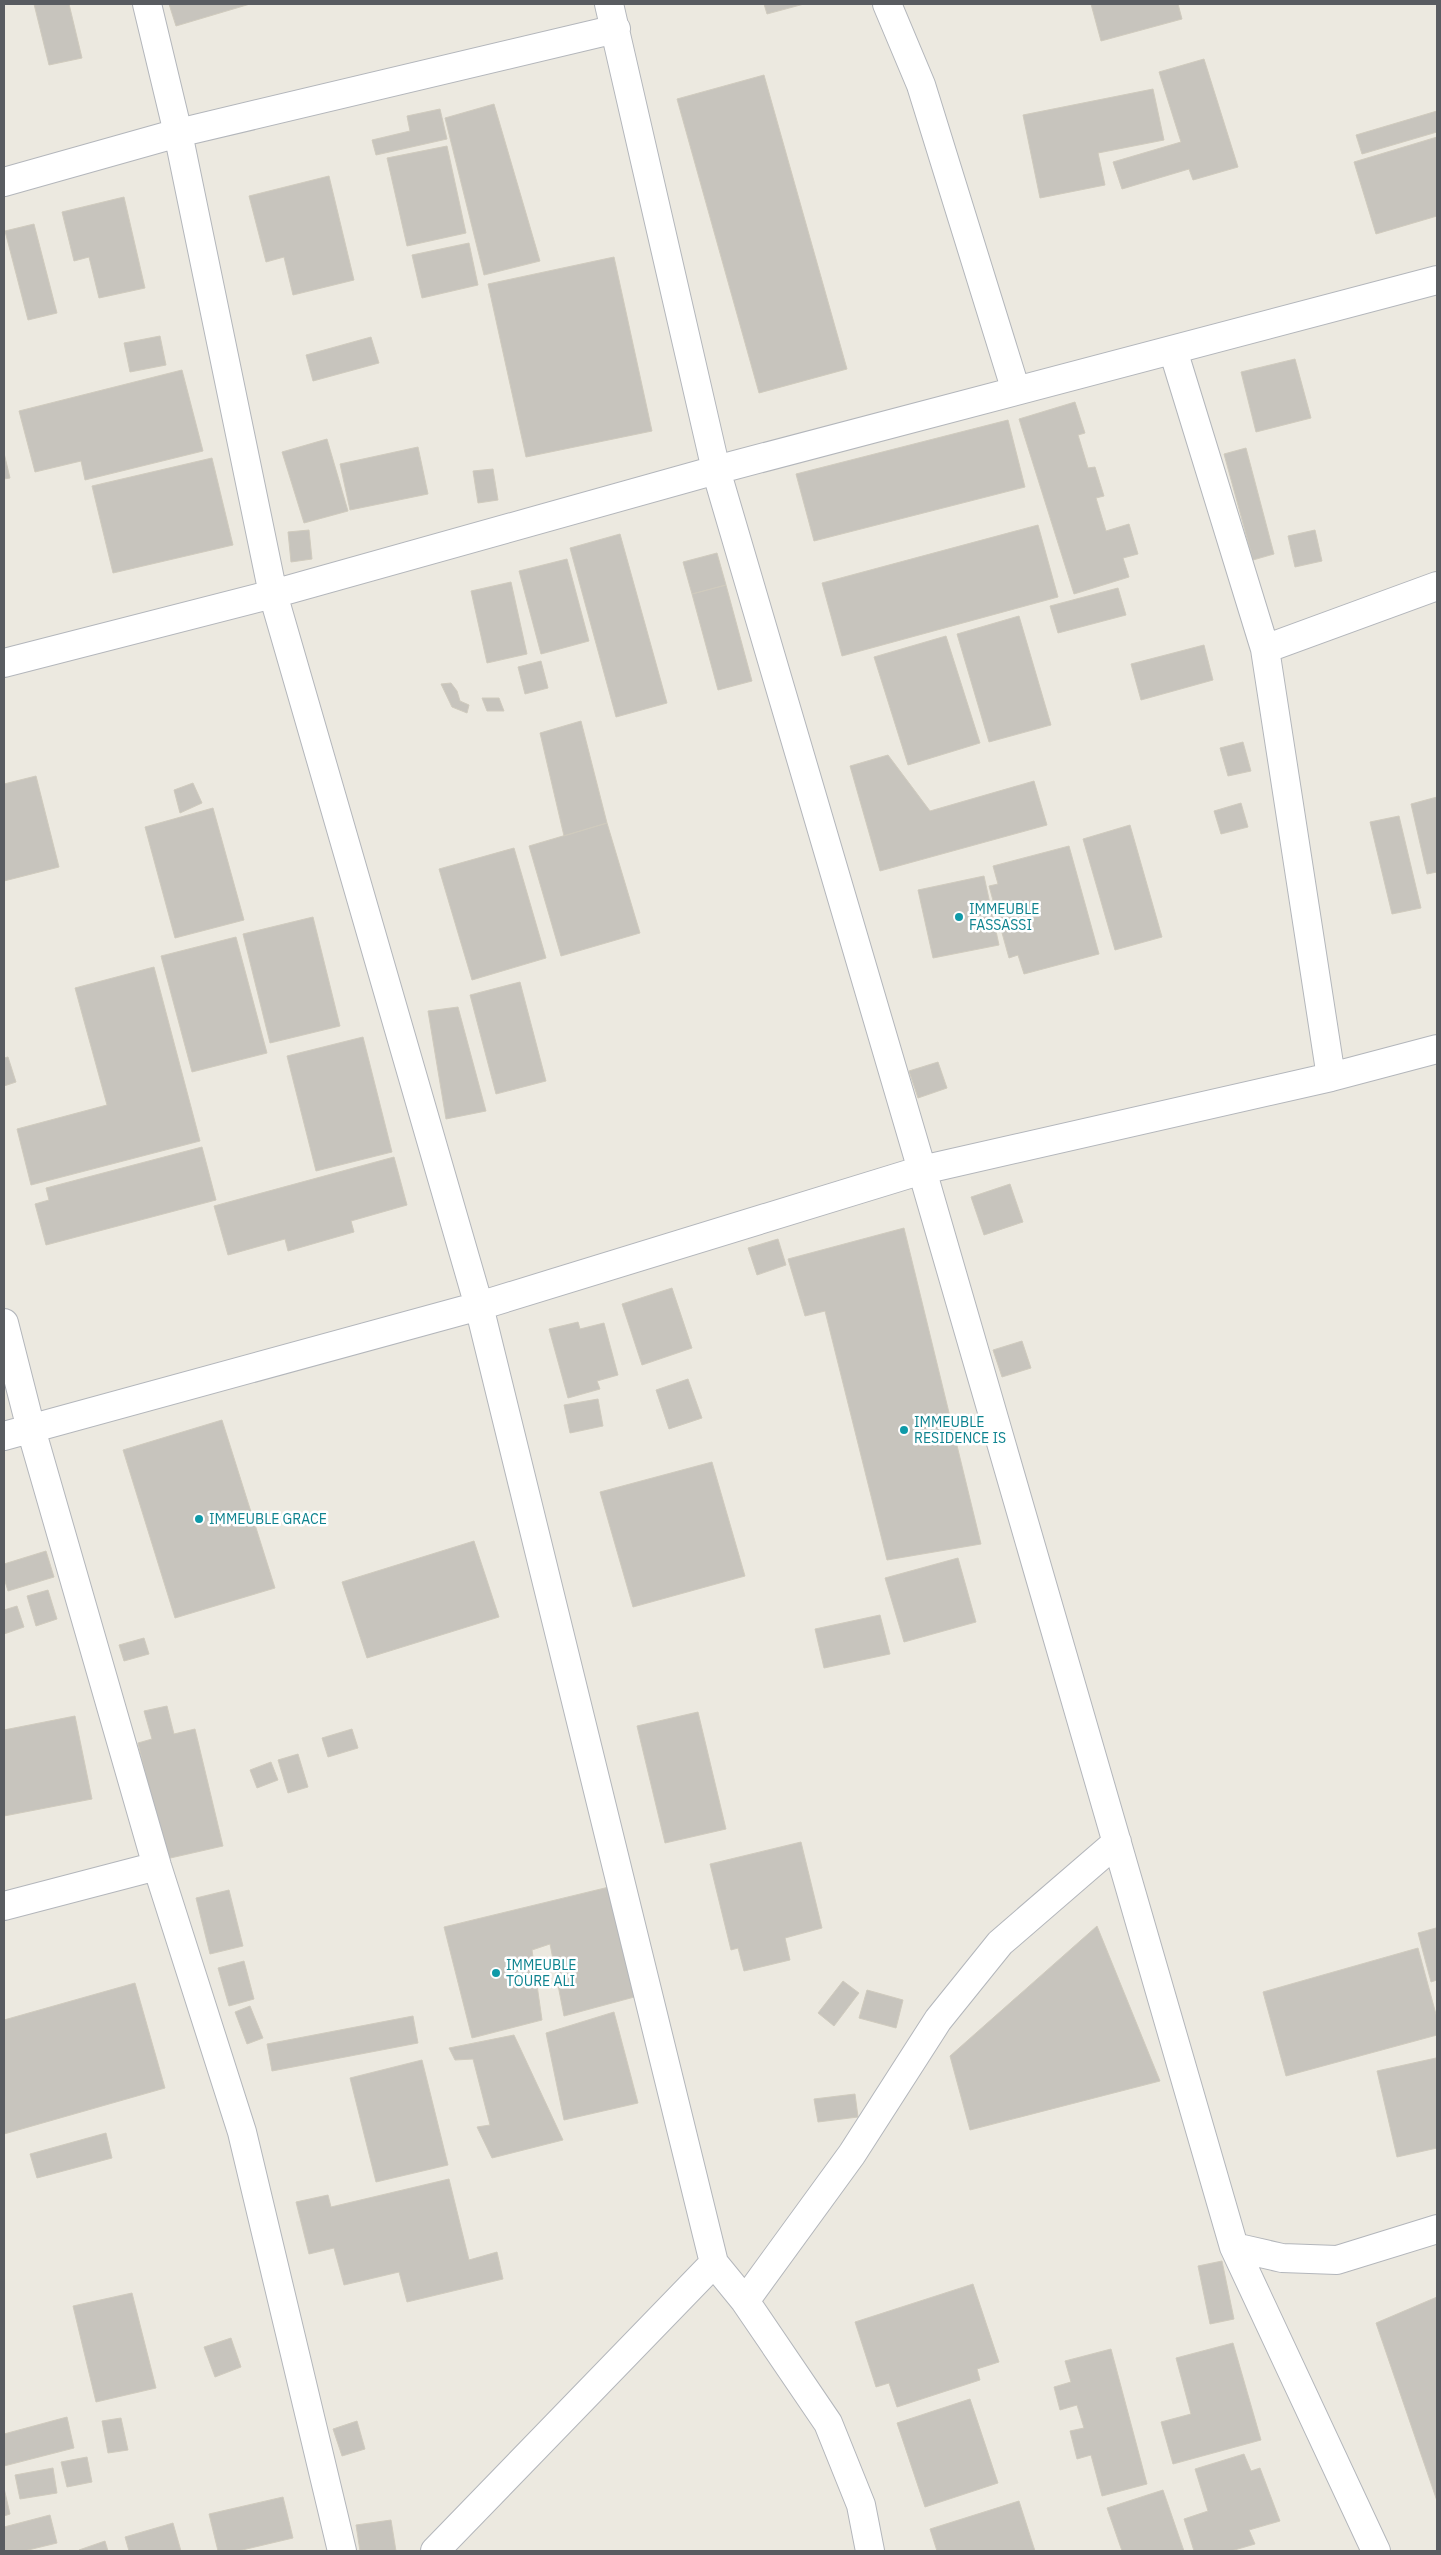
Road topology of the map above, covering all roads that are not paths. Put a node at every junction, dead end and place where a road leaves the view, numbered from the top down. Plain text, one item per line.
1 (147, 4) edge
2 (887, 4) edge
3 (612, 16) edge
4 (178, 133) junction
5 (4, 182) edge
6 (1437, 280) edge
7 (1173, 350) junction
8 (1016, 391) junction
9 (716, 470) junction
10 (1437, 586) edge
11 (273, 594) junction
12 (1265, 649) junction
13 (4, 663) edge
14 (1437, 1048) edge
15 (1331, 1077) junction
16 (922, 1170) junction
17 (479, 1306) junction
18 (4, 1323) edge
19 (32, 1429) junction
20 (4, 1436) edge
21 (1117, 1842) junction
22 (157, 1866) junction
23 (4, 1906) edge
24 (1437, 2229) edge
25 (1234, 2247) junction
26 (714, 2263) junction
27 (745, 2302) junction
28 (342, 2551) edge
29 (435, 2551) edge
30 (870, 2551) edge
31 (1376, 2551) edge

1 - 4 street
2 - 8 street
3 - 4 street
3 - 9 street
4 - 5 street
4 - 11 street
6 - 7 street
7 - 8 street
7 - 12 street
8 - 9 street
9 - 11 street
9 - 16 street
10 - 12 street
11 - 13 street
11 - 17 street
12 - 15 street
14 - 15 street
15 - 16 street
16 - 17 street
16 - 21 street
17 - 19 street
17 - 26 street
18 - 19 street
19 - 20 street
19 - 22 street
21 - 25 street
21 - 27 street
22 - 23 street
22 - 28 street
24 - 25 street
25 - 31 street
26 - 27 street
26 - 29 street
27 - 30 street

